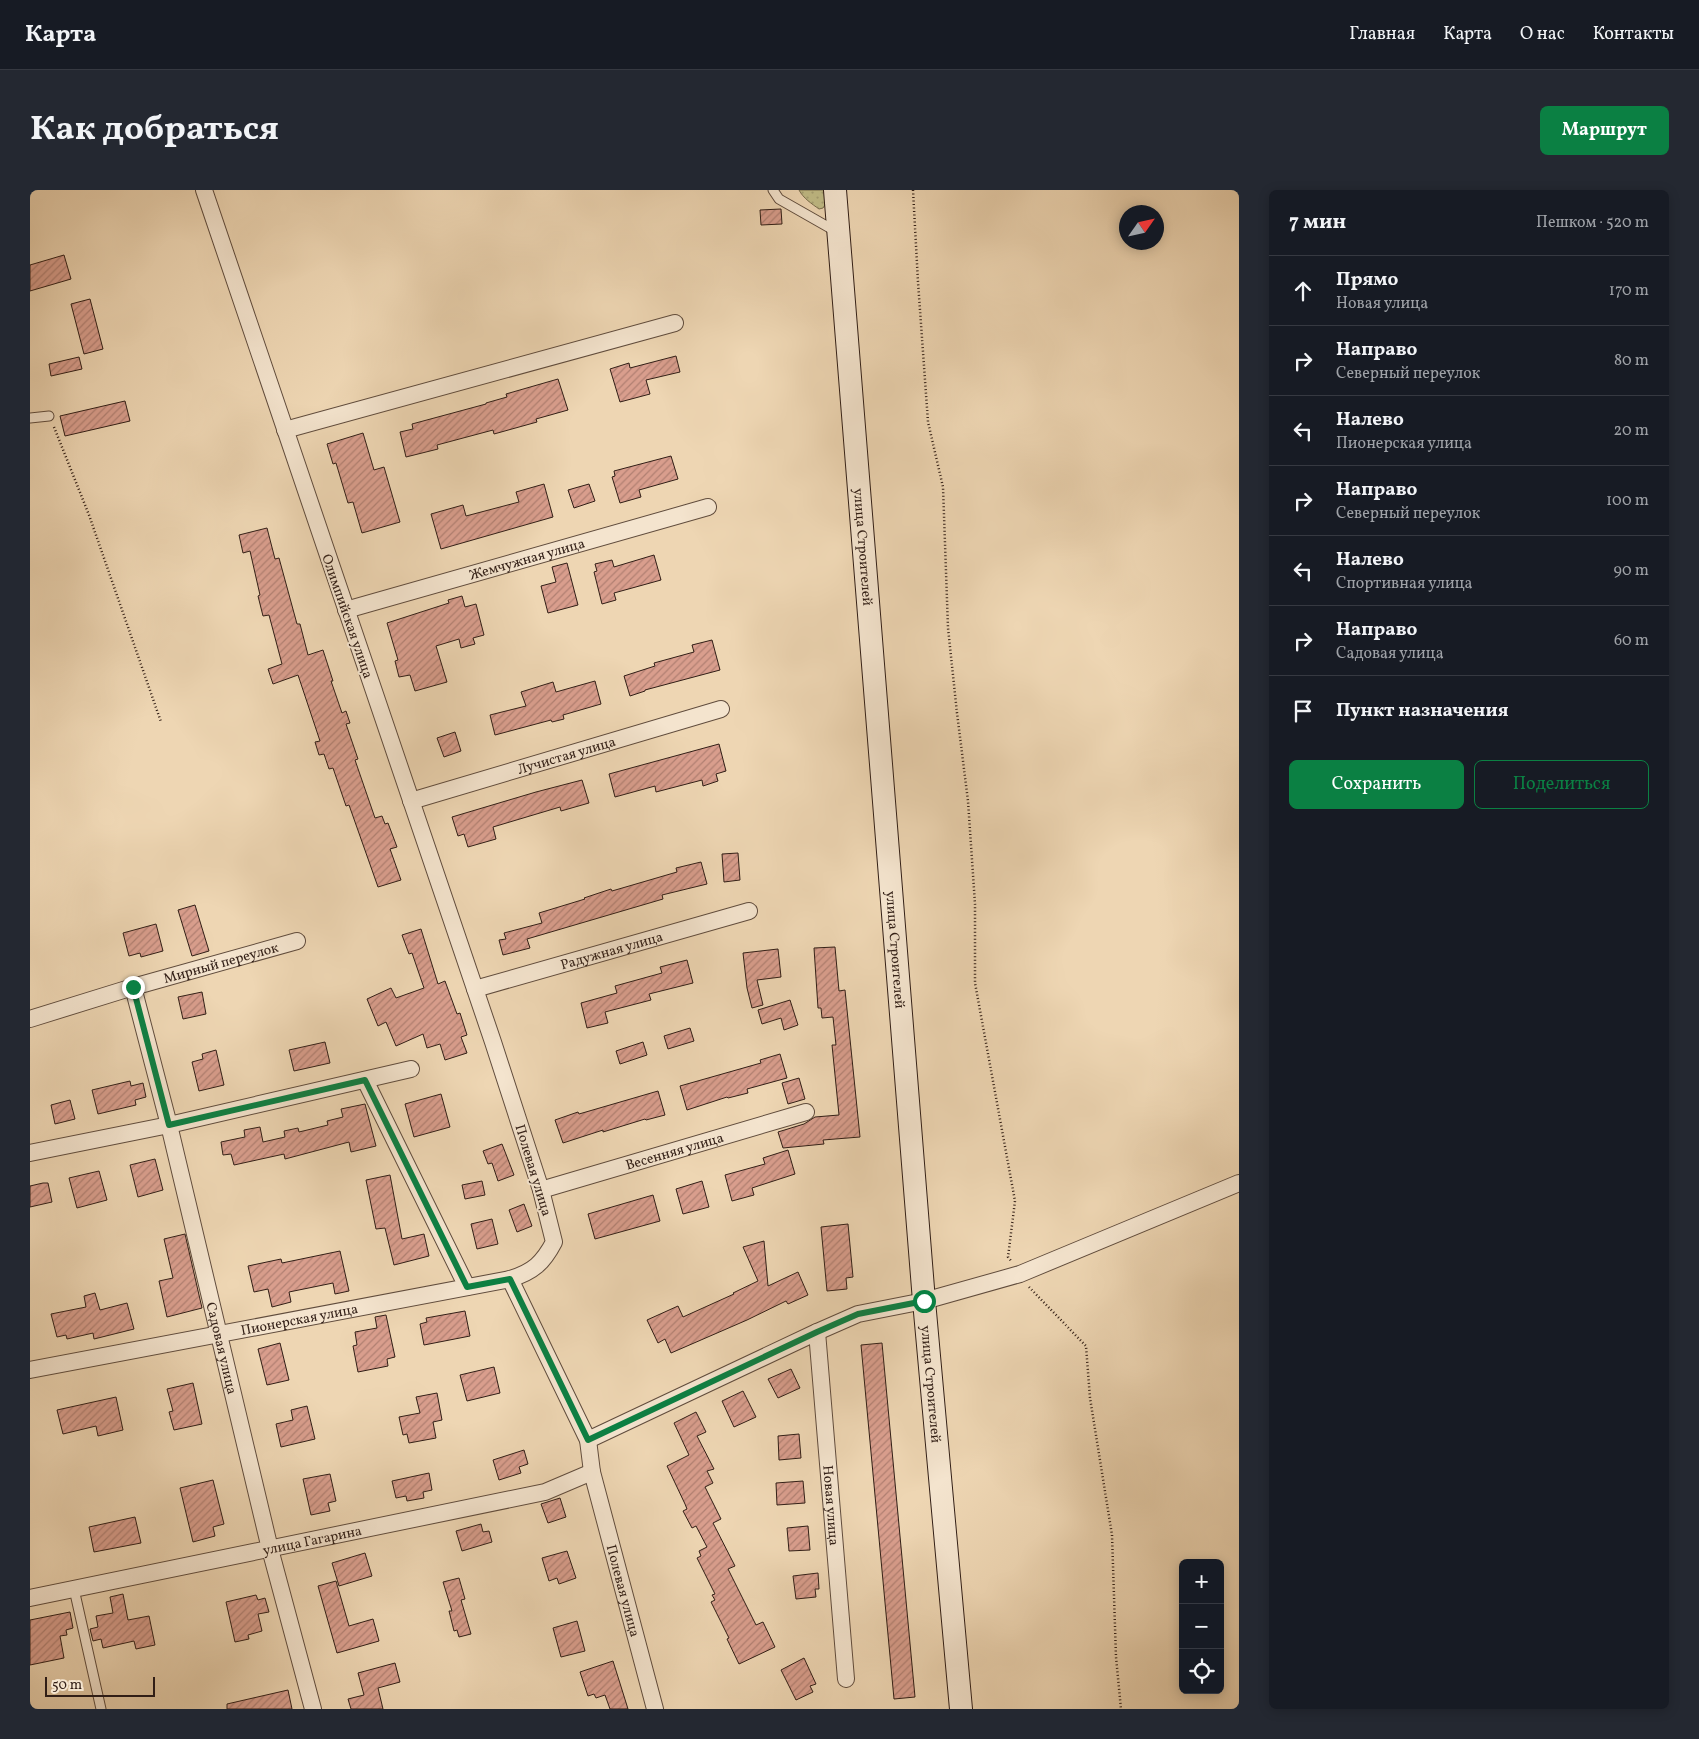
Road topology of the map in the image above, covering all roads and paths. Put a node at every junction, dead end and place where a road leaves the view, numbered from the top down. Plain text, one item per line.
1 (204, 190) edge
2 (773, 190) edge
3 (835, 190) edge
4 (912, 190) edge
5 (839, 233) junction
6 (674, 323) dead end
7 (49, 416) joint
8 (30, 418) edge
9 (285, 430) junction
10 (708, 507) dead end
11 (346, 610) junction
12 (721, 710) dead end
13 (161, 722) dead end
14 (412, 801) junction
15 (748, 911) dead end
16 (297, 942) dead end
17 (133, 987) junction
18 (475, 989) junction
19 (30, 1019) edge
20 (493, 1042) joint
21 (411, 1069) dead end
22 (365, 1080) junction
23 (806, 1112) dead end
24 (169, 1125) junction
25 (30, 1153) edge
26 (1239, 1183) edge
27 (542, 1190) junction
28 (1020, 1274) junction
29 (510, 1279) junction
30 (467, 1287) junction
31 (924, 1301) junction
32 (817, 1332) junction
33 (218, 1334) junction
34 (30, 1370) edge
35 (588, 1440) junction
36 (592, 1472) junction
37 (270, 1549) junction
38 (74, 1589) junction
39 (30, 1598) edge
40 (846, 1679) dead end
41 (101, 1709) edge
42 (312, 1709) edge
43 (655, 1709) edge
44 (962, 1709) edge
45 (1121, 1709) edge

1 - 9 street, Олимпийская улица
2 - 5 lane
3 - 5 main road, улица Строителей
4 - 28 path
5 - 31 main road, улица Строителей
6 - 9 street
7 - 8 lane
7 - 13 path
9 - 11 street, Олимпийская улица
10 - 11 street, Жемчужная улица
11 - 14 street, Олимпийская улица
12 - 14 street, Лучистая улица
14 - 18 street, Олимпийская улица
15 - 18 street, Радужная улица
16 - 17 street, Мирный переулок
17 - 19 street, Мирный переулок
17 - 24 street, Садовая улица
18 - 20 street, Олимпийская улица
20 - 27 street, Полевая улица
21 - 22 street
22 - 24 street
22 - 30 street
23 - 27 street, Весенняя улица
24 - 25 street
24 - 33 street, Садовая улица
26 - 28 street
27 - 29 street, Полевая улица
28 - 31 street
28 - 45 path
29 - 30 street, Пионерская улица
29 - 35 street, Полевая улица
30 - 33 street, Пионерская улица
31 - 32 street
31 - 44 main road, улица Строителей
32 - 35 street
32 - 40 street, Новая улица
33 - 34 street, Пионерская улица
33 - 37 street, Садовая улица
35 - 36 street, Полевая улица
36 - 37 street, улица Гагарина
36 - 43 street, Полевая улица
37 - 38 street, улица Гагарина
37 - 42 street, Садовая улица
38 - 39 street, улица Гагарина
38 - 41 lane

